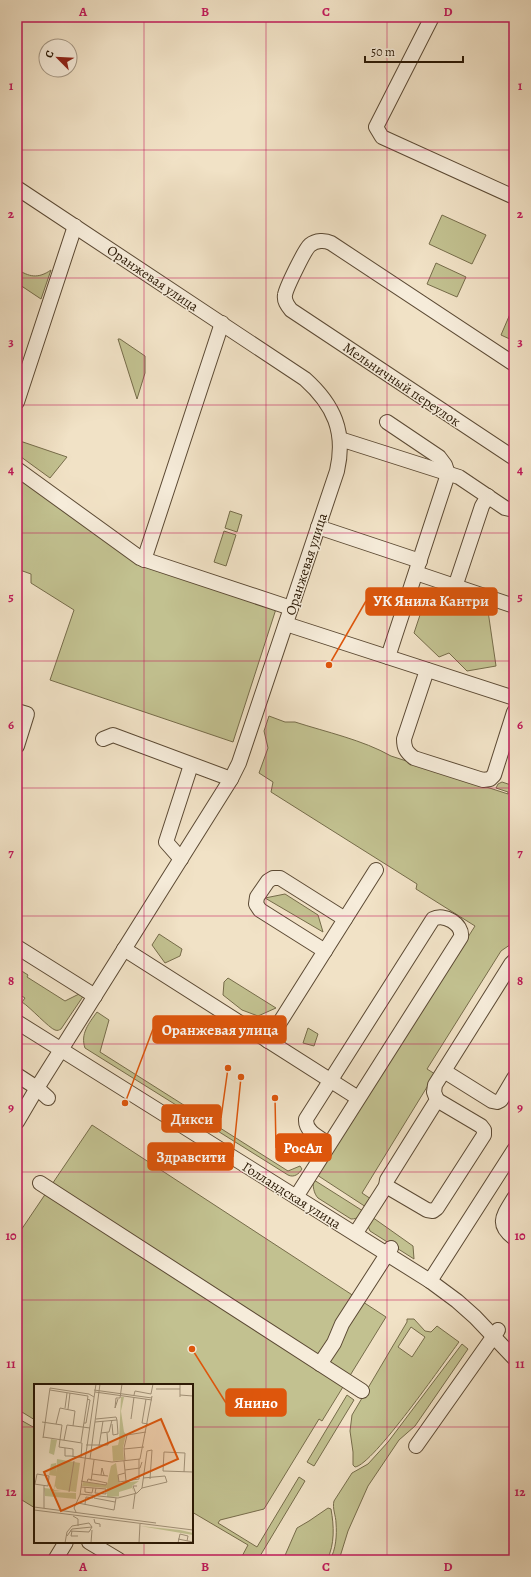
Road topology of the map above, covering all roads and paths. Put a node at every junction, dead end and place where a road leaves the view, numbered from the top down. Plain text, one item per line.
1 (432, 17) edge
2 (17, 188) edge
3 (514, 197) edge
4 (75, 226) junction
5 (222, 324) junction
6 (514, 364) edge
7 (17, 402) edge
8 (387, 422) dead end
9 (340, 439) junction
10 (514, 458) edge
11 (17, 469) edge
12 (448, 474) junction
13 (488, 496) junction
14 (514, 510) edge
15 (318, 527) junction
16 (144, 560) junction
17 (418, 567) junction
18 (455, 586) junction
19 (514, 606) edge
20 (291, 608) junction
21 (286, 624) junction
22 (388, 657) junction
23 (427, 670) junction
24 (514, 698) edge
25 (22, 712) edge
26 (514, 712) edge
27 (103, 739) dead end
28 (17, 746) edge
29 (191, 765) junction
30 (231, 779) junction
31 (181, 859) junction
32 (376, 870) dead end
33 (345, 919) junction
34 (17, 947) edge
35 (124, 949) junction
36 (325, 951) junction
37 (514, 961) edge
38 (95, 996) junction
39 (17, 1015) edge
40 (17, 1022) edge
41 (268, 1040) junction
42 (63, 1046) junction
43 (444, 1071) junction
44 (17, 1075) edge
45 (331, 1081) junction
46 (512, 1086) edge
47 (37, 1088) junction
48 (48, 1098) dead end
49 (358, 1098) junction
50 (437, 1100) junction
51 (17, 1122) edge
52 (330, 1144) junction
53 (514, 1150) edge
54 (40, 1183) dead end
55 (386, 1186) junction
56 (298, 1194) junction
57 (514, 1198) edge
58 (359, 1228) junction
59 (514, 1238) edge
60 (389, 1251) junction
61 (432, 1278) junction
62 (495, 1333) junction
63 (514, 1354) edge
64 (320, 1364) junction
65 (362, 1391) dead end
66 (416, 1446) dead end
67 (65, 1543) edge
68 (91, 1543) edge
69 (55, 1560) edge
70 (119, 1560) edge

1 - 3 street
2 - 4 street, Оранжевая улица
4 - 5 street, Оранжевая улица
4 - 7 street
5 - 9 street, Оранжевая улица
5 - 16 street
6 - 10 street, Мельничный переулок
8 - 12 street
9 - 12 street
9 - 15 street, Оранжевая улица
11 - 16 street
12 - 13 street
12 - 17 street
13 - 14 street
13 - 18 street
15 - 17 street
15 - 20 street, Оранжевая улица
16 - 20 street
17 - 18 street
17 - 22 street
18 - 19 street
20 - 21 street, Оранжевая улица
21 - 22 street
21 - 30 street, Оранжевая улица
22 - 23 street
23 - 24 street
23 - 26 street
25 - 28 street
27 - 29 street
29 - 30 street
29 - 31 street
30 - 31 street, Оранжевая улица
31 - 35 street, Оранжевая улица
32 - 33 street
33 - 36 street
33 - 36 street
34 - 38 street
35 - 38 street, Оранжевая улица
35 - 41 street
36 - 41 street
37 - 43 street
38 - 42 street, Оранжевая улица
39 - 42 street, Голландская улица
40 - 42 street, Голландская улица
41 - 45 street
42 - 47 street, Оранжевая улица
42 - 56 street, Голландская улица
43 - 46 street
43 - 50 street
44 - 47 street
45 - 49 street
45 - 49 street
45 - 52 street
47 - 48 street
47 - 51 street, Оранжевая улица
49 - 52 street
50 - 55 street
50 - 55 street
52 - 56 street
53 - 61 street
54 - 64 street
55 - 58 street
56 - 58 street, Голландская улица
56 - 60 street, Голландская улица
57 - 59 street
58 - 60 street, Голландская улица
60 - 61 street, Голландская улица
60 - 64 street
61 - 62 street, Голландская улица
62 - 63 street, Голландская улица
62 - 66 street
64 - 65 street
67 - 69 street
68 - 70 street

